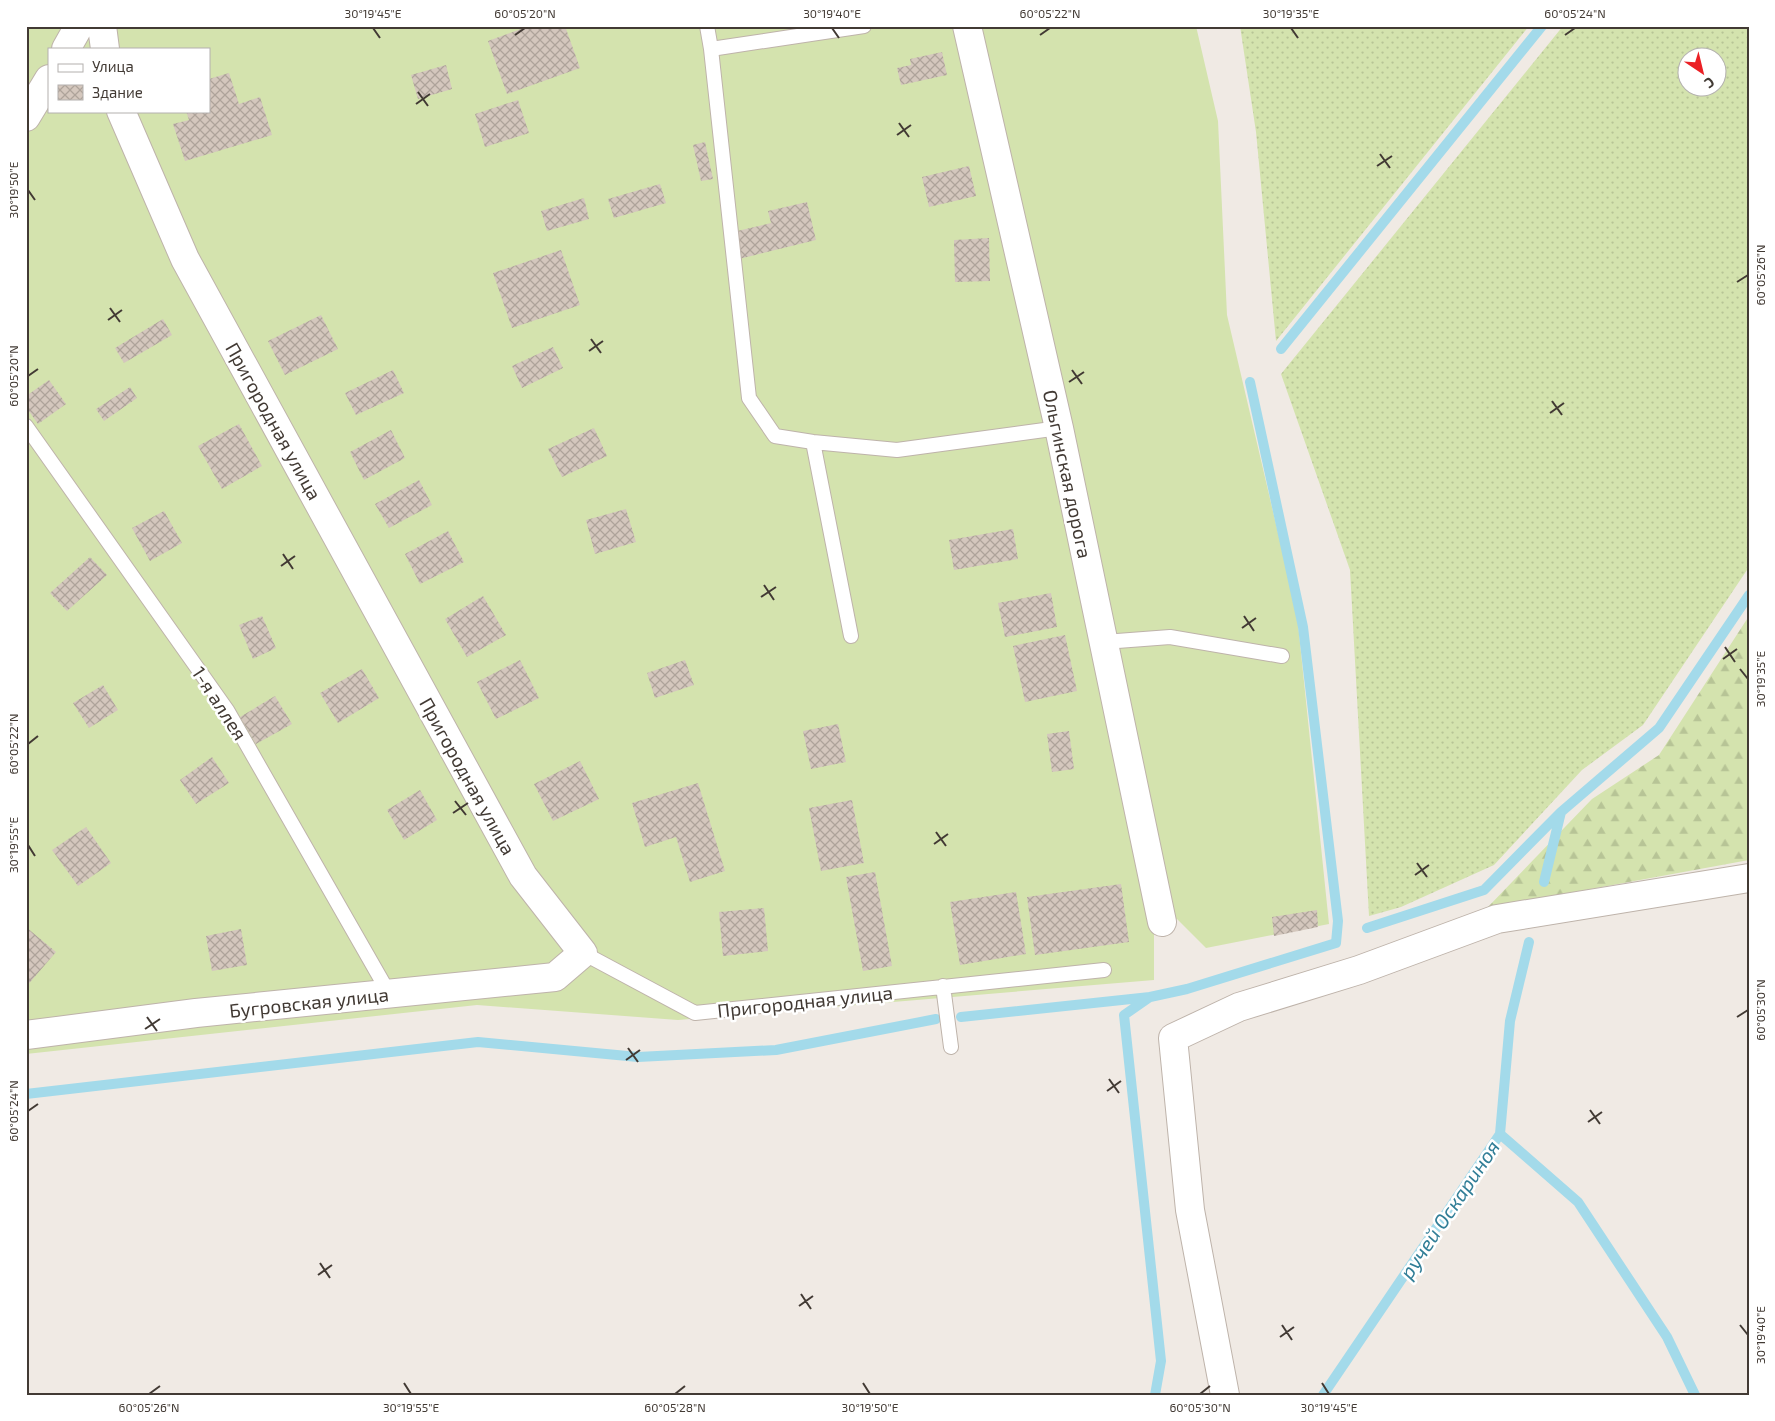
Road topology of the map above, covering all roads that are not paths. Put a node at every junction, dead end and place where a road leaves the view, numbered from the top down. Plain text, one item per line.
1 (79, 26) edge
2 (102, 26) edge
3 (707, 26) edge
4 (864, 26) edge
5 (967, 26) edge
6 (67, 48) edge
7 (105, 48) edge
8 (711, 49) junction
9 (48, 80) edge
10 (121, 112) edge
11 (26, 117) edge
12 (26, 426) edge
13 (1059, 428) junction
14 (814, 442) junction
15 (851, 636) dead end
16 (1104, 642) junction
17 (1282, 656) dead end
18 (1749, 878) edge
19 (1162, 922) dead end
20 (583, 953) junction
21 (1104, 970) dead end
22 (943, 986) junction
23 (390, 994) junction
24 (26, 1035) edge
25 (951, 1048) dead end
26 (1225, 1395) edge

1 - 6 street
2 - 7 street
3 - 8 lane
4 - 8 lane
5 - 13 street, Ольгинская дорога
8 - 14 lane
9 - 11 street
10 - 20 street, Пригородная улица
12 - 23 lane, 1-я аллея
13 - 14 lane
13 - 16 street, Ольгинская дорога
14 - 15 lane
16 - 17 lane
16 - 19 street, Ольгинская дорога
18 - 26 street
20 - 22 lane, Пригородная улица
20 - 23 street, Бугровская улица
21 - 22 lane, Пригородная улица
22 - 25 lane
23 - 24 street, Бугровская улица

